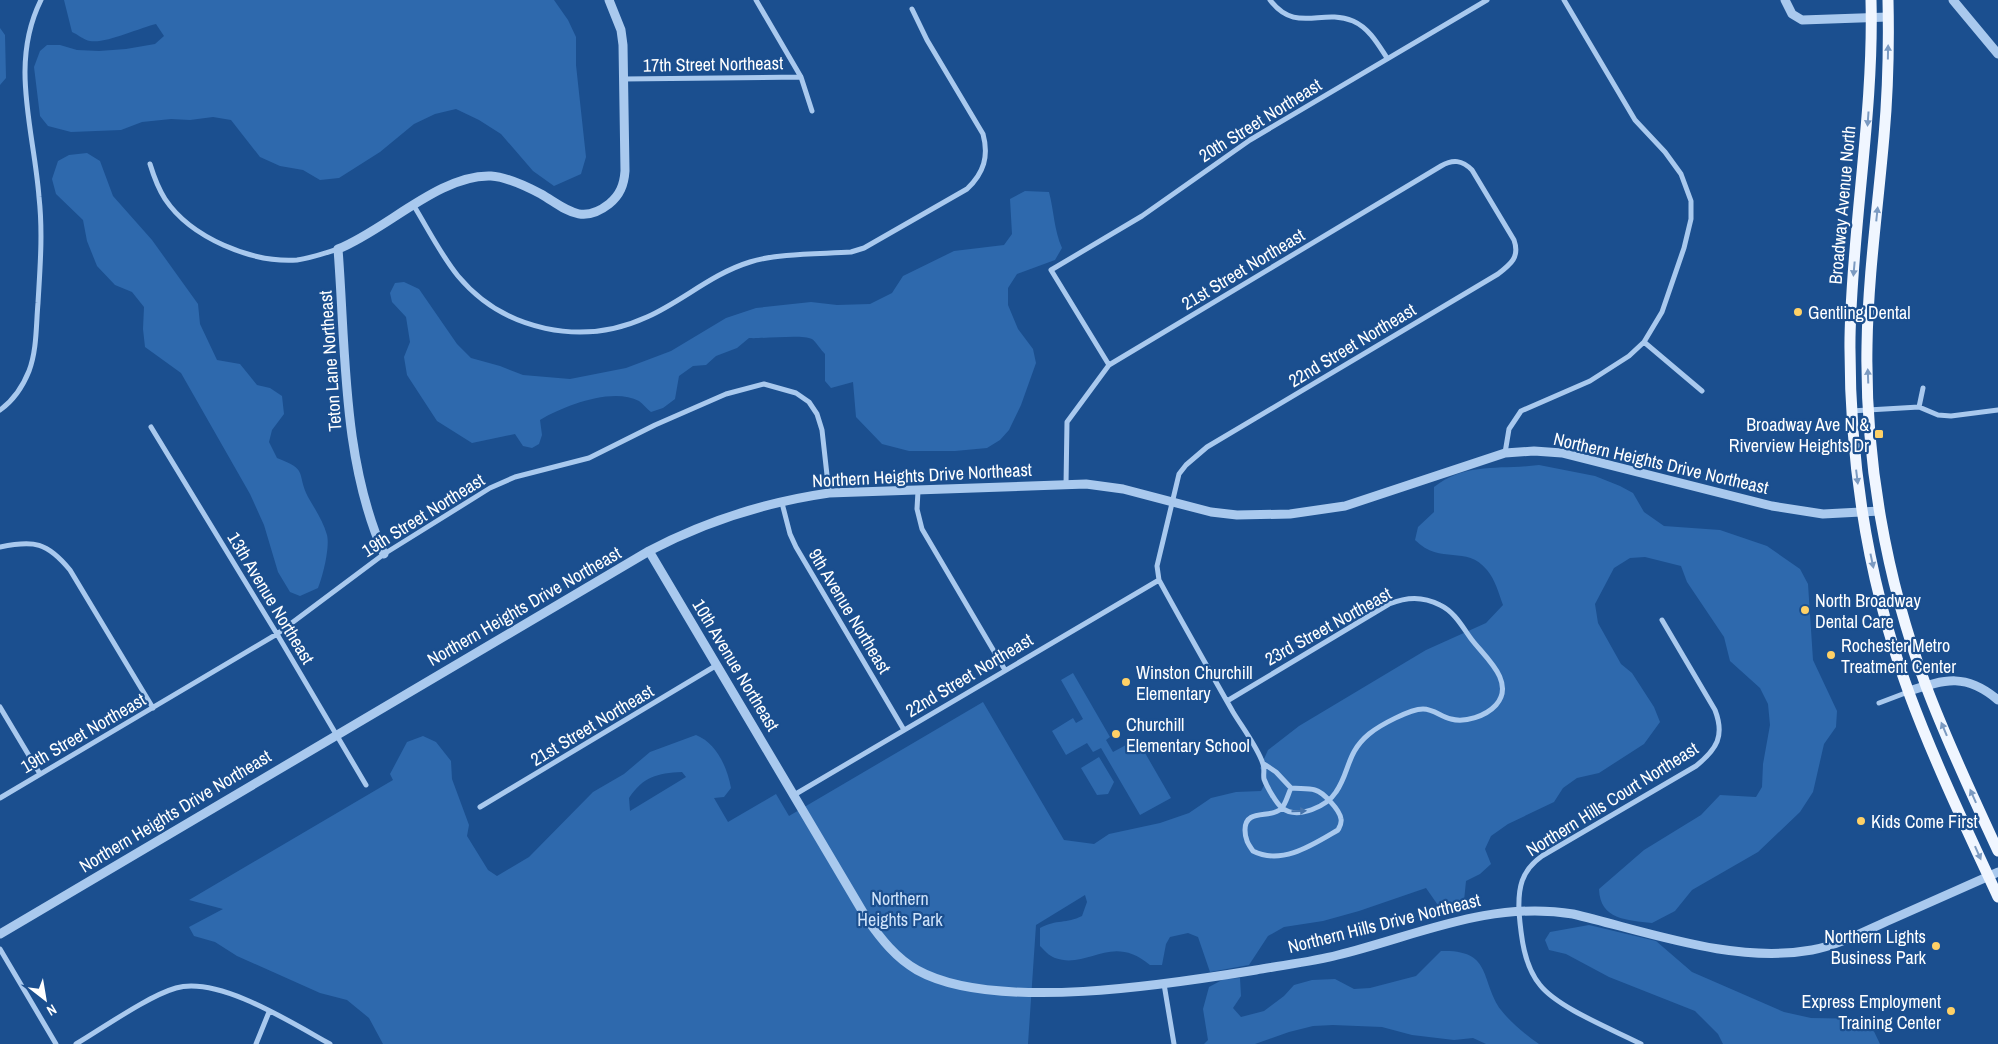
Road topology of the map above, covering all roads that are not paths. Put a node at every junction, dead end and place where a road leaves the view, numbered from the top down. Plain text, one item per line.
1 (41, 0) edge
2 (609, 0) edge
3 (756, 0) edge
4 (1270, 0) edge
5 (1487, 0) edge
6 (1564, 0) edge
7 (1785, 0) edge
8 (1871, 0) edge
9 (1888, 0) edge
10 (1954, 0) edge
11 (912, 10) dead end
12 (1888, 17) junction
13 (1872, 18) junction
14 (1998, 54) edge
15 (1387, 58) junction
16 (801, 77) junction
17 (624, 79) junction
18 (812, 111) dead end
19 (150, 164) dead end
20 (1493, 205) joint
21 (414, 206) junction
22 (338, 249) junction
23 (1644, 342) junction
24 (1109, 365) junction
25 (1923, 388) dead end
26 (1702, 391) dead end
27 (1919, 407) junction
28 (0, 410) edge
29 (1998, 410) edge
30 (1869, 411) junction
31 (1851, 412) junction
32 (151, 427) dead end
33 (1505, 453) junction
34 (1066, 485) junction
35 (918, 491) junction
36 (829, 493) junction
37 (1172, 502) junction
38 (782, 503) junction
39 (1880, 511) junction
40 (1862, 513) junction
41 (0, 547) edge
42 (649, 551) junction
43 (384, 554) junction
44 (1159, 580) junction
45 (1662, 620) dead end
46 (278, 634) junction
47 (718, 666) junction
48 (1005, 670) junction
49 (1926, 686) junction
50 (1909, 691) junction
51 (1998, 700) edge
52 (1226, 701) junction
53 (1879, 703) dead end
54 (0, 707) edge
55 (152, 708) junction
56 (904, 730) junction
57 (336, 735) junction
58 (1264, 764) junction
59 (40, 774) junction
60 (366, 785) dead end
61 (1291, 788) junction
62 (794, 795) junction
63 (0, 798) edge
64 (1327, 800) junction
65 (480, 807) dead end
66 (1282, 808) junction
67 (1998, 851) edge
68 (1993, 874) edge
69 (1998, 897) edge
70 (1519, 910) junction
71 (0, 934) edge
72 (0, 949) edge
73 (1164, 984) junction
74 (269, 1012) junction
75 (56, 1044) edge
76 (76, 1044) edge
77 (256, 1044) edge
78 (330, 1044) edge
79 (1174, 1044) edge
80 (1641, 1044) edge

1 - 28 street
2 - 17 street
3 - 16 street
4 - 15 street
5 - 15 street, 20th Street Northeast
6 - 23 street
7 - 13 street
8 - 13 main road, Broadway Avenue North
9 - 12 main road, Broadway Avenue North
10 - 14 street
11 - 21 street
12 - 13 street
30 -> 12 main road, Broadway Avenue North
13 -> 31 main road, Broadway Avenue North
15 - 24 street, 20th Street Northeast
16 - 17 street, 17th Street Northeast
16 - 18 street
17 - 21 street
19 - 22 street
20 - 24 street, 21st Street Northeast
20 - 37 street, 22nd Street Northeast
21 - 22 street
22 - 43 street, Teton Lane Northeast
23 - 26 street
23 - 33 street
24 - 34 street, 21st Street Northeast
25 - 27 street
27 - 29 street
27 - 30 street
30 - 31 street
30 - 39 main road, Broadway Avenue North
31 -> 40 main road, Broadway Avenue North
32 - 46 street, 13th Avenue Northeast
33 - 37 street, Northern Heights Drive Northeast
33 - 40 street, Northern Heights Drive Northeast
34 - 35 street, Northern Heights Drive Northeast
34 - 37 street, Northern Heights Drive Northeast
35 - 36 street, Northern Heights Drive Northeast
35 - 48 street
36 - 38 street, Northern Heights Drive Northeast
36 - 43 street, 19th Street Northeast
37 - 44 street
38 - 42 street, Northern Heights Drive Northeast
38 - 56 street, 9th Avenue Northeast
39 - 40 street, Northern Heights Drive Northeast
39 - 49 main road, Broadway Avenue North
40 -> 50 main road, Broadway Avenue North
41 - 55 street
42 - 47 street, 10th Avenue Northeast
42 - 57 street, Northern Heights Drive Northeast
43 - 46 street, 19th Street Northeast
44 - 48 street, 22nd Street Northeast
44 - 52 street
45 - 70 street, Northern Hills Court Northeast
46 - 55 street, 19th Street Northeast
46 - 57 street, 13th Avenue Northeast
47 - 62 street, 10th Avenue Northeast
47 - 65 street, 21st Street Northeast
48 - 56 street, 22nd Street Northeast
49 - 50 street
49 - 51 street
67 -> 49 main road, Broadway Avenue North
50 - 53 street
50 -> 68 main road, Broadway Avenue North
52 - 58 street
52 - 64 street, 23rd Street Northeast
54 - 59 street
55 - 59 street, 19th Street Northeast
56 - 62 street, 22nd Street Northeast
57 - 60 street, 13th Avenue Northeast
57 - 71 street, Northern Heights Drive Northeast
58 - 61 street
58 - 66 street
59 - 63 street, 19th Street Northeast
61 - 64 street
61 - 66 street
62 - 73 street, Northern Hills Drive Northeast
66 -> 64 street
64 - 66 street
68 - 69 main road, Broadway Avenue North
68 - 70 street, Northern Hills Drive Northeast
70 - 73 street, Northern Hills Drive Northeast
70 - 80 street, Northern Hills Court Northeast
72 - 75 street
73 - 79 street
74 - 76 street
74 - 77 street
74 - 78 street

